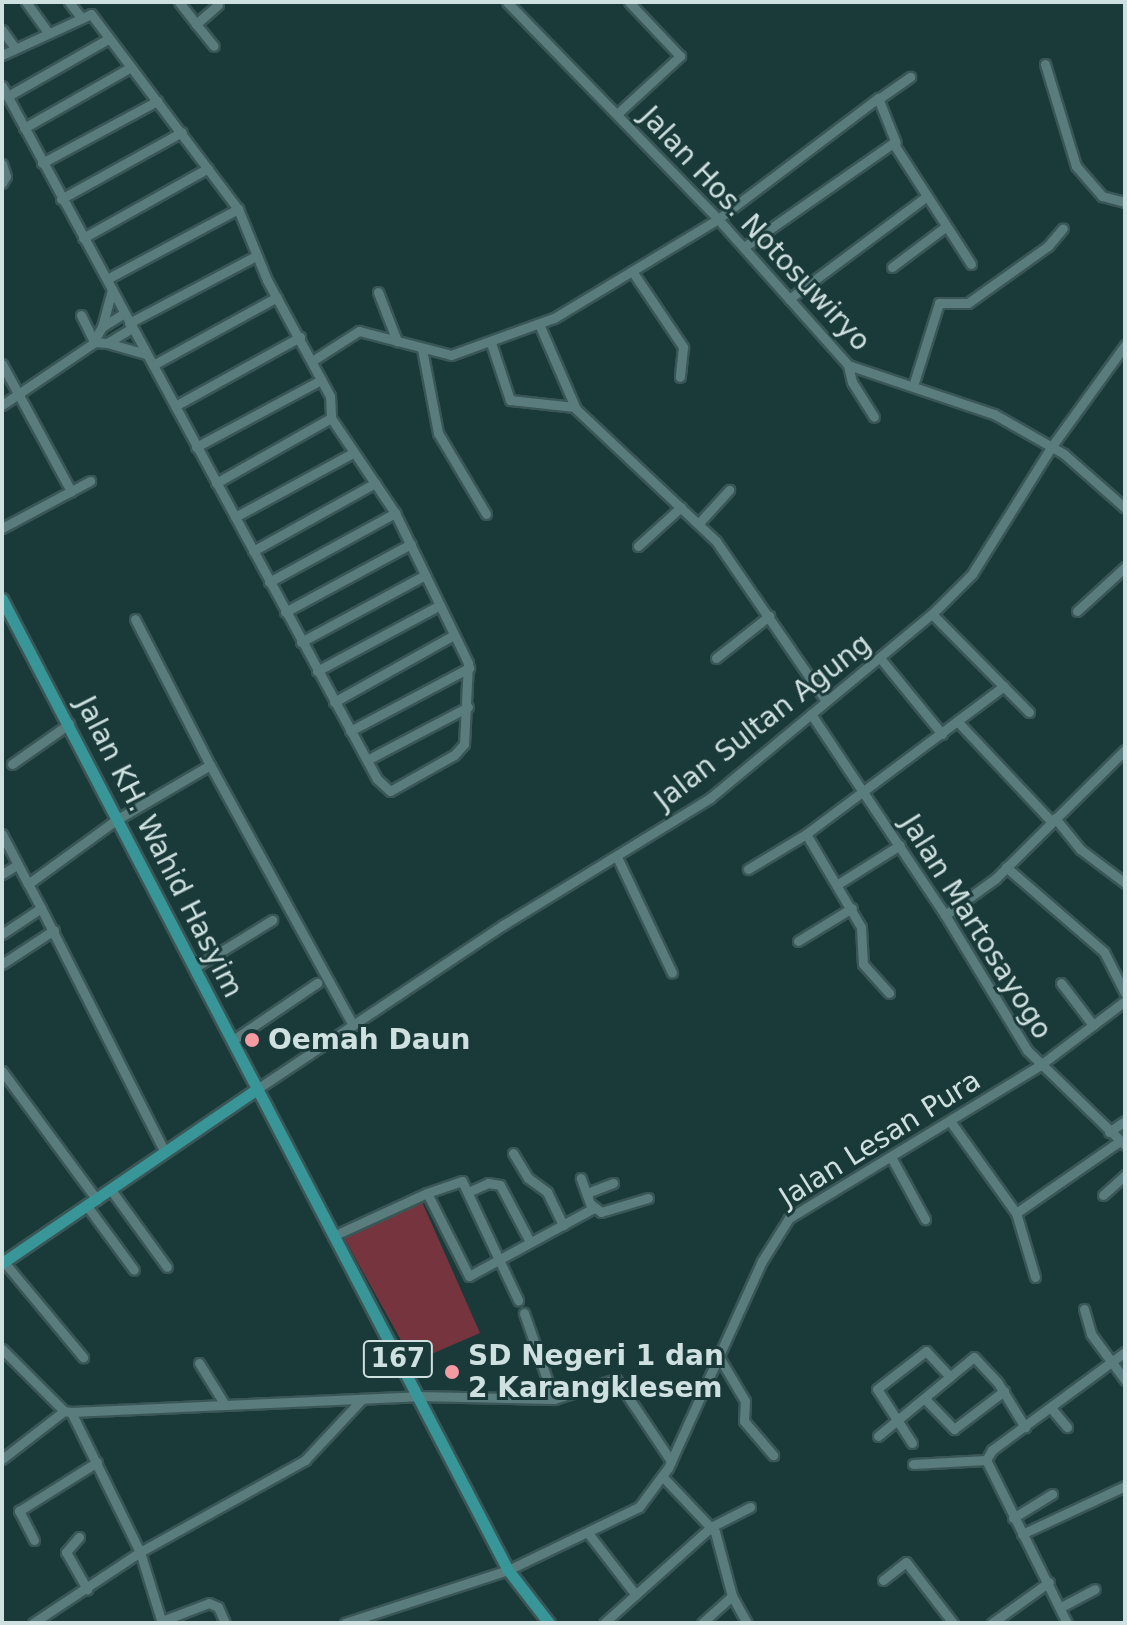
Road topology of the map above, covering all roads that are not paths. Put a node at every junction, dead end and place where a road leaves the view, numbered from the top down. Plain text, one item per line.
1 (26, 2) edge
2 (69, 2) edge
3 (179, 2) edge
4 (507, 2) edge
5 (629, 2) edge
6 (218, 5) dead end
7 (80, 16) junction
8 (196, 24) junction
9 (2, 30) edge
10 (47, 31) junction
11 (108, 39) junction
12 (214, 46) dead end
13 (15, 48) junction
14 (2, 55) edge
15 (1045, 64) dead end
16 (131, 67) junction
17 (910, 77) dead end
18 (2, 86) edge
19 (8, 96) junction
20 (880, 98) junction
21 (157, 101) junction
22 (617, 114) junction
23 (24, 128) junction
24 (182, 132) junction
25 (896, 143) junction
26 (42, 163) junction
27 (2, 164) edge
28 (208, 168) junction
29 (2, 183) edge
30 (927, 196) junction
31 (61, 199) junction
32 (1125, 202) edge
33 (238, 209) junction
34 (718, 219) junction
35 (944, 228) junction
36 (1063, 228) dead end
37 (83, 238) junction
38 (744, 247) junction
39 (256, 256) junction
40 (971, 264) dead end
41 (892, 267) dead end
42 (632, 271) junction
43 (109, 284) junction
44 (378, 292) dead end
45 (277, 297) junction
46 (789, 299) junction
47 (81, 315) dead end
48 (128, 322) junction
49 (539, 324) junction
50 (102, 327) junction
51 (300, 337) junction
52 (397, 341) junction
53 (94, 342) junction
54 (107, 343) junction
55 (491, 343) junction
56 (1125, 345) edge
57 (422, 349) junction
58 (146, 354) junction
59 (312, 361) junction
60 (2, 364) edge
61 (153, 365) junction
62 (848, 365) junction
63 (680, 377) dead end
64 (321, 380) junction
65 (913, 386) junction
66 (18, 394) junction
67 (2, 405) edge
68 (175, 406) junction
69 (575, 407) junction
70 (874, 417) dead end
71 (331, 418) junction
72 (1052, 446) junction
73 (196, 447) junction
74 (353, 453) junction
75 (90, 481) dead end
76 (216, 483) junction
77 (375, 483) junction
78 (729, 490) dead end
79 (71, 491) junction
80 (681, 507) junction
81 (1125, 508) edge
82 (395, 513) junction
83 (486, 514) dead end
84 (235, 517) junction
85 (699, 523) junction
86 (2, 528) edge
87 (411, 544) junction
88 (638, 546) dead end
89 (253, 551) junction
90 (1125, 567) edge
91 (425, 575) junction
92 (269, 582) junction
93 (2, 599) edge
94 (438, 606) junction
95 (1077, 611) dead end
96 (285, 612) junction
97 (932, 614) junction
98 (769, 616) junction
99 (135, 619) dead end
100 (454, 635) junction
101 (301, 642) junction
102 (716, 658) dead end
103 (880, 658) junction
104 (469, 668) junction
105 (317, 671) junction
106 (1004, 686) junction
107 (826, 701) junction
108 (334, 702) junction
109 (468, 707) junction
110 (1029, 712) dead end
111 (811, 714) junction
112 (958, 722) junction
113 (69, 724) junction
114 (350, 731) junction
115 (942, 734) junction
116 (1125, 750) edge
117 (367, 760) junction
118 (12, 764) dead end
119 (210, 765) junction
120 (863, 788) junction
121 (116, 820) junction
122 (1053, 820) junction
123 (2, 834) edge
124 (806, 834) junction
125 (900, 845) junction
126 (617, 857) junction
127 (17, 865) junction
128 (1006, 867) junction
129 (748, 869) dead end
130 (2, 874) edge
131 (1125, 883) edge
132 (28, 884) junction
133 (838, 884) junction
134 (41, 908) junction
135 (852, 908) junction
136 (945, 915) junction
137 (272, 920) dead end
138 (54, 930) junction
139 (2, 934) edge
140 (798, 941) dead end
141 (2, 964) edge
142 (194, 968) junction
143 (672, 973) dead end
144 (317, 983) dead end
145 (1061, 983) dead end
146 (889, 993) dead end
147 (1125, 993) edge
148 (1125, 1001) edge
149 (353, 1025) junction
150 (1093, 1025) junction
151 (233, 1040) junction
152 (1039, 1066) junction
153 (2, 1071) edge
154 (7, 1086) edge
155 (257, 1089) junction
156 (950, 1121) junction
157 (1125, 1121) edge
158 (1109, 1132) junction
159 (1122, 1143) edge
160 (165, 1152) junction
161 (513, 1153) dead end
162 (891, 1157) junction
163 (1125, 1175) edge
164 (581, 1178) dead end
165 (613, 1183) dead end
166 (111, 1190) junction
167 (468, 1192) junction
168 (427, 1193) junction
169 (587, 1193) junction
170 (1103, 1195) dead end
171 (648, 1198) dead end
172 (92, 1203) junction
173 (592, 1205) junction
174 (1016, 1213) junction
175 (925, 1219) dead end
176 (563, 1225) junction
177 (333, 1236) junction
178 (530, 1242) junction
179 (496, 1260) junction
180 (3, 1262) edge
181 (167, 1267) dead end
182 (134, 1270) dead end
183 (1035, 1277) dead end
184 (518, 1300) dead end
185 (1084, 1309) dead end
186 (524, 1313) dead end
187 (2, 1349) edge
188 (1125, 1352) edge
189 (83, 1357) dead end
190 (719, 1357) junction
191 (1111, 1362) junction
192 (199, 1363) dead end
193 (950, 1377) junction
194 (1125, 1380) edge
195 (1004, 1391) junction
196 (418, 1396) junction
197 (362, 1399) junction
198 (554, 1399) junction
199 (925, 1399) junction
200 (225, 1405) junction
201 (1051, 1408) junction
202 (67, 1412) junction
203 (896, 1421) junction
204 (1025, 1427) junction
205 (1067, 1427) dead end
206 (878, 1436) dead end
207 (912, 1443) dead end
208 (773, 1455) dead end
209 (2, 1459) edge
210 (986, 1460) junction
211 (671, 1461) junction
212 (97, 1462) junction
213 (913, 1464) dead end
214 (662, 1476) junction
215 (1125, 1486) edge
216 (1052, 1494) dead end
217 (750, 1507) dead end
218 (1013, 1518) junction
219 (711, 1527) junction
220 (588, 1533) junction
221 (1022, 1534) junction
222 (79, 1537) dead end
223 (34, 1540) dead end
224 (140, 1552) junction
225 (508, 1570) junction
226 (883, 1580) dead end
227 (1049, 1582) junction
228 (87, 1589) junction
229 (1095, 1589) dead end
230 (636, 1595) junction
231 (732, 1596) junction
232 (1061, 1607) junction
233 (162, 1622) edge
234 (33, 1623) edge
235 (225, 1623) edge
236 (345, 1623) edge
237 (549, 1623) edge
238 (604, 1623) edge
239 (702, 1623) edge
240 (747, 1623) edge
241 (953, 1623) edge
242 (992, 1623) edge
243 (1067, 1623) edge

1 - 10 street
2 - 7 street
3 - 8 street
4 - 22 street, Jalan Hos. Notosuwiryo
5 - 22 street
6 - 8 street
7 - 10 street
7 - 11 street
8 - 12 street
9 - 13 street
10 - 13 street
11 - 16 street
11 - 19 street
13 - 14 street
15 - 32 street
16 - 21 street
16 - 23 street
17 - 20 street
18 - 19 street
19 - 23 street
20 - 25 street
20 - 34 street
21 - 24 street
21 - 26 street
22 - 34 street, Jalan Hos. Notosuwiryo
23 - 26 street
24 - 28 street
24 - 31 street
25 - 30 street
25 - 38 street
26 - 31 street
27 - 29 street
28 - 33 street
28 - 37 street
30 - 35 street
30 - 46 street
31 - 37 street
33 - 39 street
33 - 43 street
34 - 38 street, Jalan Hos. Notosuwiryo
34 - 42 street
35 - 40 street
35 - 41 street
36 - 65 street
37 - 43 street
38 - 46 street, Jalan Hos. Notosuwiryo
39 - 45 street
39 - 48 street
42 - 49 street
42 - 63 street
43 - 48 street
43 - 50 street
44 - 52 street
45 - 51 street
45 - 61 street
46 - 62 street, Jalan Hos. Notosuwiryo
47 - 53 street
48 - 50 street
48 - 54 street
48 - 58 street
49 - 55 street
49 - 69 street
50 - 53 street
51 - 59 street
51 - 68 street
52 - 57 street
52 - 59 street
53 - 54 street
53 - 66 street
54 - 58 street
55 - 57 street
55 - 69 street
56 - 72 street, Jalan Sultan Agung
57 - 83 street
58 - 61 street
59 - 64 street
60 - 66 street
61 - 68 street
62 - 65 street, Jalan Hos. Notosuwiryo
62 - 70 street
64 - 71 street
64 - 73 street
65 - 72 street, Jalan Hos. Notosuwiryo
66 - 67 street
66 - 79 street
68 - 73 street
69 - 80 street
71 - 74 street
71 - 76 street
72 - 81 street, Jalan Hos. Notosuwiryo
72 - 97 street, Jalan Sultan Agung
73 - 76 street
74 - 77 street
74 - 84 street
75 - 79 street
76 - 84 street
77 - 82 street
77 - 89 street
78 - 85 street
79 - 86 street
80 - 85 street
80 - 88 street
82 - 87 street
82 - 92 street
84 - 89 street
85 - 98 street
87 - 91 street
87 - 96 street
89 - 92 street
90 - 95 street
91 - 94 street
91 - 101 street
92 - 96 street
93 - 113 main road, Jalan KH. Wahid Hasyim / 167
94 - 100 street
94 - 105 street
96 - 101 street
97 - 103 street, Jalan Sultan Agung
97 - 106 street
98 - 102 street
98 - 107 street
99 - 119 street
100 - 104 street
100 - 108 street
101 - 105 street
103 - 107 street, Jalan Sultan Agung
103 - 115 street
104 - 109 street
104 - 114 street
105 - 108 street
106 - 110 street
106 - 112 street
107 - 111 street, Jalan Sultan Agung
108 - 114 street
109 - 117 street
109 - 117 street
111 - 120 street, Jalan Martosayogo
111 - 126 street, Jalan Sultan Agung
112 - 115 street
112 - 122 street
113 - 118 street
113 - 121 main road, Jalan KH. Wahid Hasyim / 167
114 - 117 street
115 - 120 street
116 - 122 street
119 - 121 street
119 - 149 street
120 - 124 street
120 - 125 street, Jalan Martosayogo
121 - 132 street
121 - 142 main road, Jalan KH. Wahid Hasyim / 167
122 - 128 street
122 - 131 street
123 - 127 street
124 - 129 street
124 - 133 street
125 - 133 street
125 - 136 street, Jalan Martosayogo
126 - 143 street
126 - 149 street, Jalan Sultan Agung
127 - 130 street
127 - 132 street
128 - 136 street
128 - 147 street
132 - 134 street
133 - 135 street
134 - 138 street
134 - 139 street
135 - 140 street
135 - 146 street
136 - 152 street, Jalan Martosayogo
137 - 142 street
138 - 141 street
138 - 160 street
142 - 151 main road, Jalan KH. Wahid Hasyim / 167
144 - 151 street
145 - 150 street
148 - 150 street, Jalan Lesan Pura
149 - 155 street, Jalan Sultan Agung
150 - 152 street, Jalan Lesan Pura
151 - 155 main road, Jalan KH. Wahid Hasyim / 167
152 - 156 street, Jalan Lesan Pura
152 - 158 street, Jalan Martosayogo
153 - 154 street
154 - 172 street
155 - 160 main road
155 - 177 main road, Jalan KH. Wahid Hasyim / 167
156 - 162 street, Jalan Lesan Pura
156 - 174 street
157 - 158 street
158 - 159 street, Jalan Martosayogo
159 - 174 street
160 - 166 main road
161 - 176 street
162 - 175 street
162 - 190 street, Jalan Lesan Pura
163 - 170 street
164 - 169 street
165 - 169 street
166 - 172 main road
166 - 181 street
167 - 168 street
167 - 178 street
167 - 179 street
168 - 177 street
168 - 179 street
169 - 173 street
171 - 173 street
172 - 180 main road
172 - 182 street
173 - 176 street
174 - 183 street
176 - 178 street
177 - 196 main road, Jalan KH. Wahid Hasyim / 167
178 - 179 street
179 - 184 street
180 - 189 street
185 - 191 street
186 - 198 street
187 - 202 street
188 - 191 street
190 - 208 street
190 - 211 street, Jalan Lesan Pura
191 - 194 street
191 - 201 street
192 - 200 street
193 - 195 street
193 - 199 street
193 - 203 street
195 - 199 street
195 - 204 street
196 - 197 street
196 - 198 street
196 - 225 main road, Jalan KH. Wahid Hasyim / 167
197 - 200 street
197 - 224 street
198 - 211 street
199 - 203 street
200 - 202 street
201 - 204 street
201 - 205 street
202 - 209 street
202 - 212 street
203 - 206 street
203 - 207 street
204 - 210 street
210 - 213 street
210 - 218 street
211 - 214 street, Jalan Lesan Pura
212 - 223 street
212 - 224 street
214 - 219 street
214 - 220 street, Jalan Lesan Pura
215 - 221 street
216 - 218 street
217 - 219 street
218 - 221 street
219 - 230 street
219 - 231 street
220 - 225 street, Jalan Lesan Pura
220 - 230 street
221 - 227 street
222 - 228 street
224 - 228 street
224 - 233 street
225 - 236 street, Jalan Lesan Pura
225 - 237 main road, Jalan KH. Wahid Hasyim / 167
226 - 241 street
227 - 232 street
227 - 242 street
228 - 234 street
229 - 232 street
230 - 238 street
231 - 239 street
231 - 240 street
232 - 243 street
233 - 235 street

